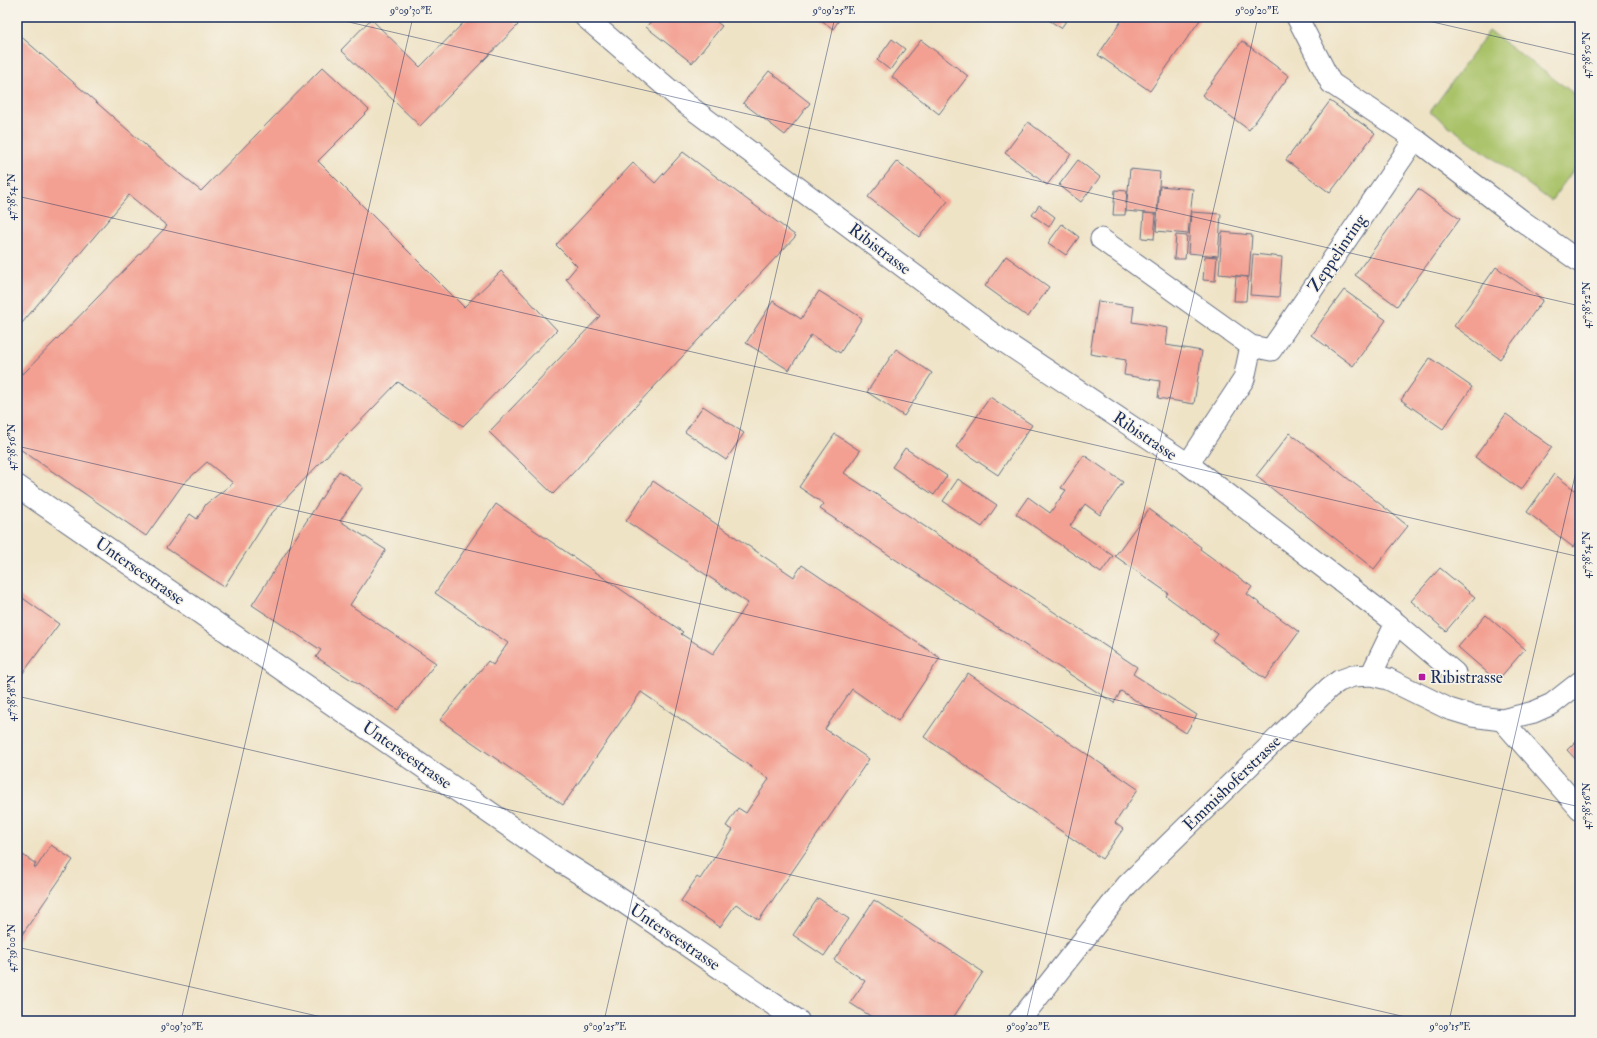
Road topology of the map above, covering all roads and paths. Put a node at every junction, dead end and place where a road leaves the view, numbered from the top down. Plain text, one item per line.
1 (585, 17) edge
2 (1297, 17) edge
3 (1415, 139) junction
4 (1101, 240) dead end
5 (1580, 262) edge
6 (1251, 346) junction
7 (1188, 464) junction
8 (17, 486) edge
9 (1396, 624) junction
10 (1455, 673) dead end
11 (1371, 675) junction
12 (1580, 682) edge
13 (1502, 720) junction
14 (1580, 809) edge
15 (798, 1021) edge
16 (1019, 1021) edge

1 - 7 street, Ribistrasse
2 - 3 street
3 - 5 street
3 - 6 street, Zeppelinring
4 - 6 street
6 - 7 street, Ribistrasse
7 - 9 street, Ribistrasse
8 - 15 street, Unterseestrasse
9 - 10 street, Ribistrasse
9 - 11 street
11 - 13 street, Emmishoferstrasse
11 - 16 street, Emmishoferstrasse
12 - 13 street, Emmishoferstrasse
13 - 14 street

